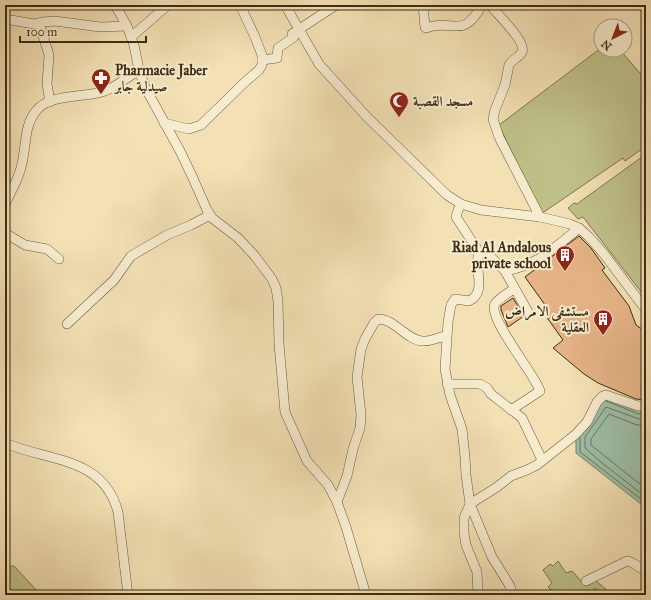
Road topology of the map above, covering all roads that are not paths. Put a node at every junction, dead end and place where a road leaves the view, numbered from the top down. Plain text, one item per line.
1 (115, 5) edge
2 (168, 5) edge
3 (240, 5) edge
4 (285, 5) edge
5 (336, 5) edge
6 (423, 5) edge
7 (482, 5) edge
8 (494, 6) edge
9 (5, 19) edge
10 (39, 23) junction
11 (126, 26) junction
12 (298, 30) junction
13 (131, 38) junction
14 (262, 60) junction
15 (139, 70) junction
16 (50, 102) junction
17 (164, 122) junction
18 (5, 204) edge
19 (462, 204) junction
20 (210, 215) junction
21 (540, 217) junction
22 (579, 228) junction
23 (5, 233) edge
24 (479, 252) junction
25 (59, 259) dead end
26 (505, 271) junction
27 (514, 289) junction
28 (5, 299) edge
29 (5, 308) edge
30 (646, 310) edge
31 (528, 312) dead end
32 (67, 324) dead end
33 (446, 336) junction
34 (447, 384) junction
35 (646, 406) edge
36 (511, 410) junction
37 (5, 443) edge
38 (542, 460) junction
39 (337, 502) junction
40 (470, 504) junction
41 (646, 570) edge
42 (586, 581) dead end
43 (127, 592) edge
44 (366, 595) edge
45 (478, 595) edge
46 (513, 595) edge

1 - 11 street
2 - 13 street
3 - 14 street
4 - 12 street
5 - 12 street
6 - 7 street
8 - 21 street
9 - 10 street
10 - 11 street
10 - 16 street
11 - 13 street
12 - 14 street
12 - 19 street
13 - 15 street
14 - 17 street
15 - 16 street
15 - 17 street
16 - 18 street
17 - 20 street
19 - 21 street
19 - 24 street
20 - 32 street
20 - 39 street
21 - 22 street
22 - 26 street
22 - 30 street
23 - 25 street
24 - 26 street
24 - 33 street
26 - 27 street
27 - 31 street
27 - 36 street
28 - 29 street
33 - 34 street
33 - 39 street
34 - 36 street
34 - 40 street
35 - 38 street
36 - 38 street
37 - 43 street
38 - 40 street
39 - 44 street
40 - 45 street
40 - 46 street
41 - 42 street

